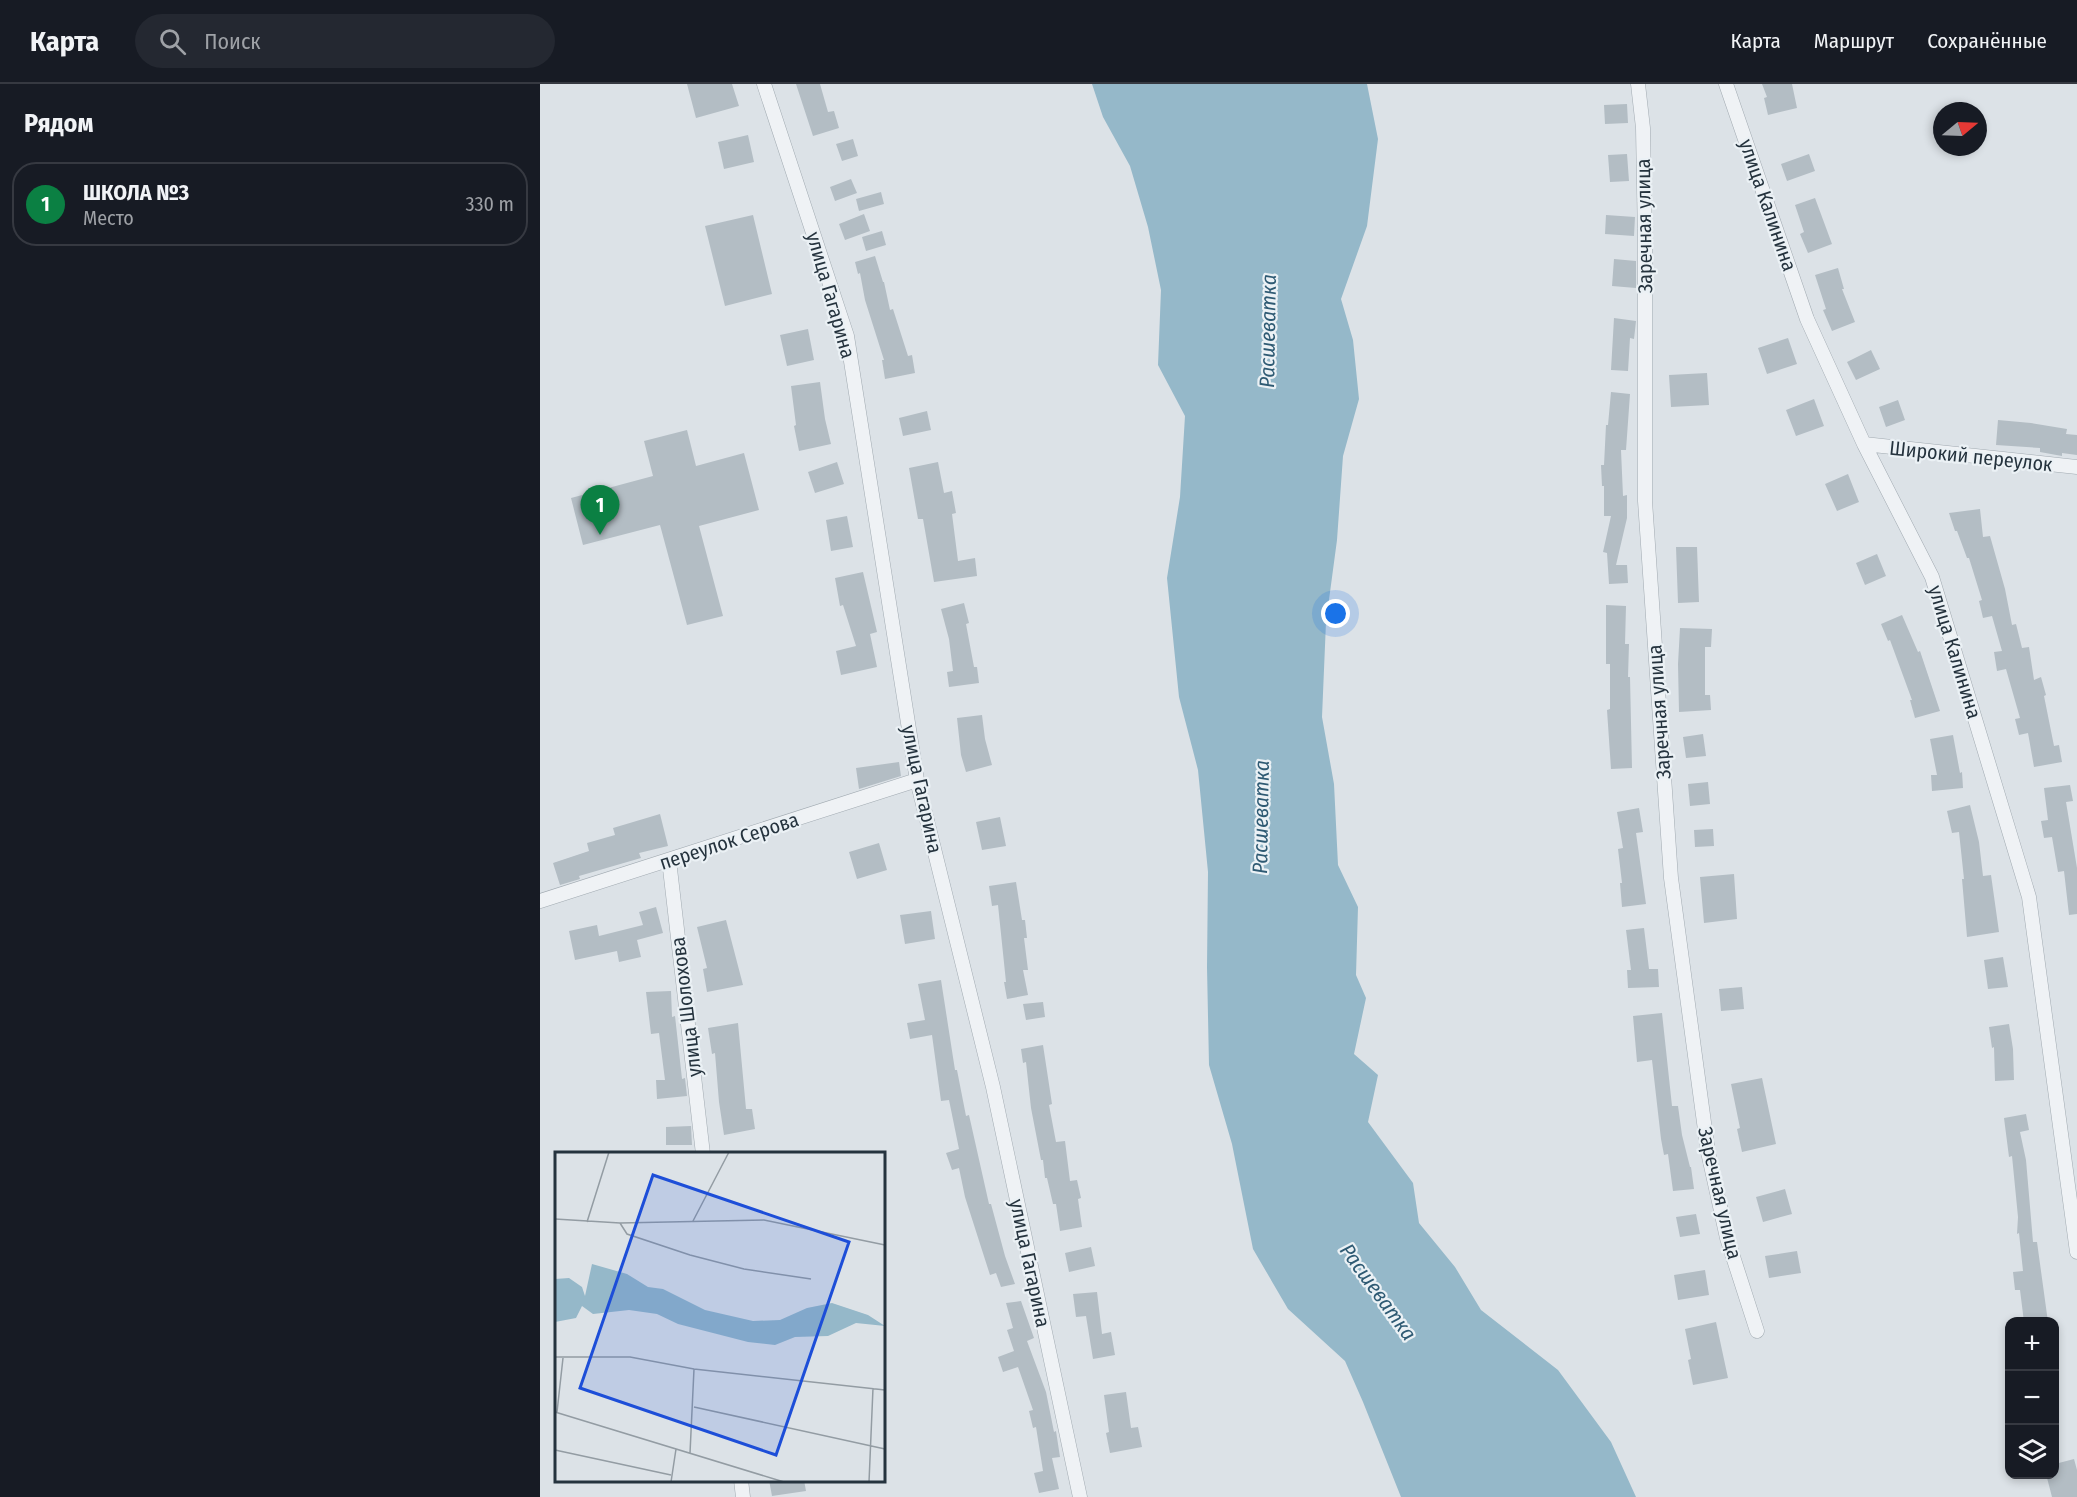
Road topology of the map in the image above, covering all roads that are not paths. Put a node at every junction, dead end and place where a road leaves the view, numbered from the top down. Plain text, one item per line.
1 (764, 84) edge
2 (1638, 84) edge
3 (1726, 84) edge
4 (1864, 444) junction
5 (2077, 467) edge
6 (917, 780) junction
7 (669, 860) junction
8 (540, 901) edge
9 (703, 1152) edge
10 (2077, 1252) edge
11 (1757, 1331) dead end
12 (741, 1482) edge
13 (743, 1497) edge
14 (1080, 1497) edge

1 - 6 street, улица Гагарина
2 - 11 street, Заречная улица
3 - 4 street, улица Калинина
4 - 5 street, Широкий переулок
4 - 10 street, улица Калинина
6 - 7 street, переулок Серова
6 - 14 street, улица Гагарина
7 - 8 street, переулок Серова
7 - 9 street, улица Шолохова
12 - 13 street

